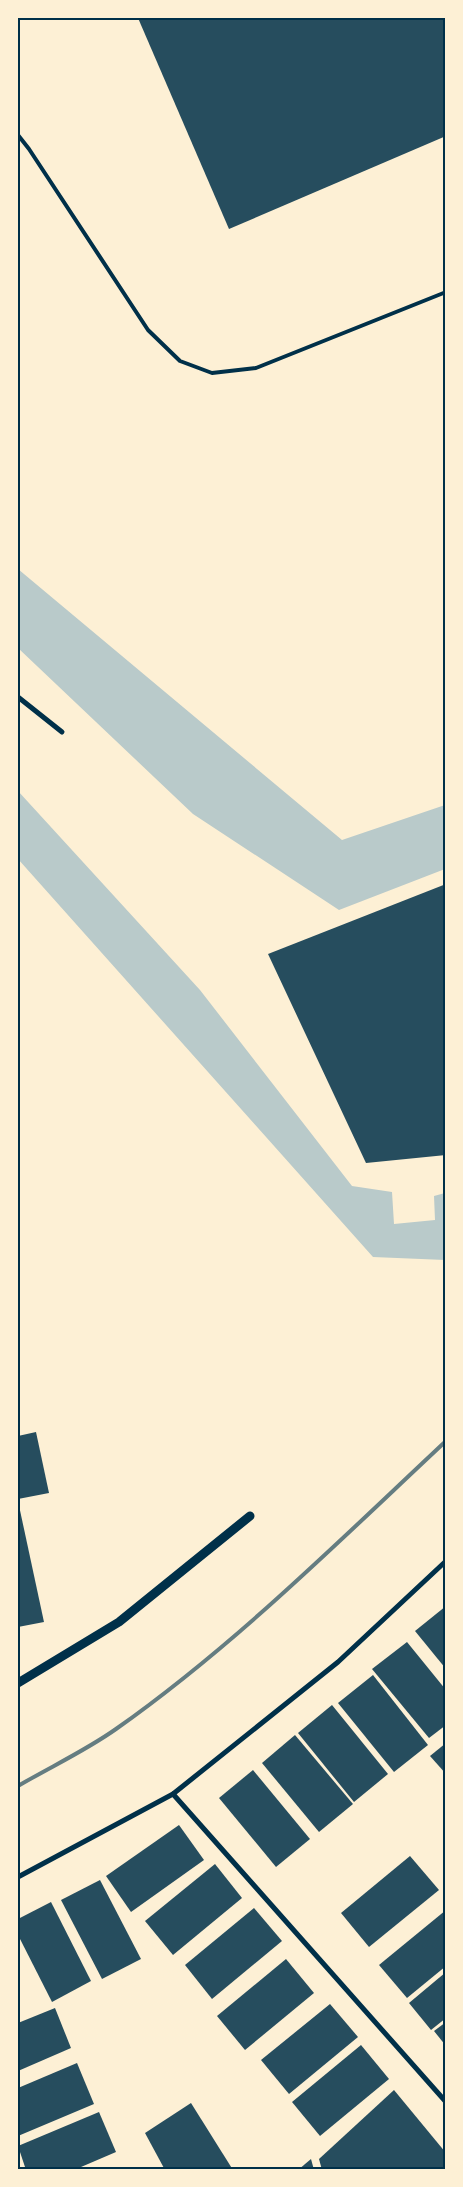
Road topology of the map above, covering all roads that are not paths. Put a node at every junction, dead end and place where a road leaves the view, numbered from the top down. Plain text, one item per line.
1 (18, 135) edge
2 (446, 292) edge
3 (18, 697) edge
4 (62, 732) dead end
5 (250, 1516) dead end
6 (446, 1561) edge
7 (18, 1683) edge
8 (172, 1794) junction
9 (18, 1877) edge
10 (446, 2102) edge

1 - 2 lane
3 - 4 street
5 - 7 street
6 - 8 street
8 - 9 street
8 - 10 street

